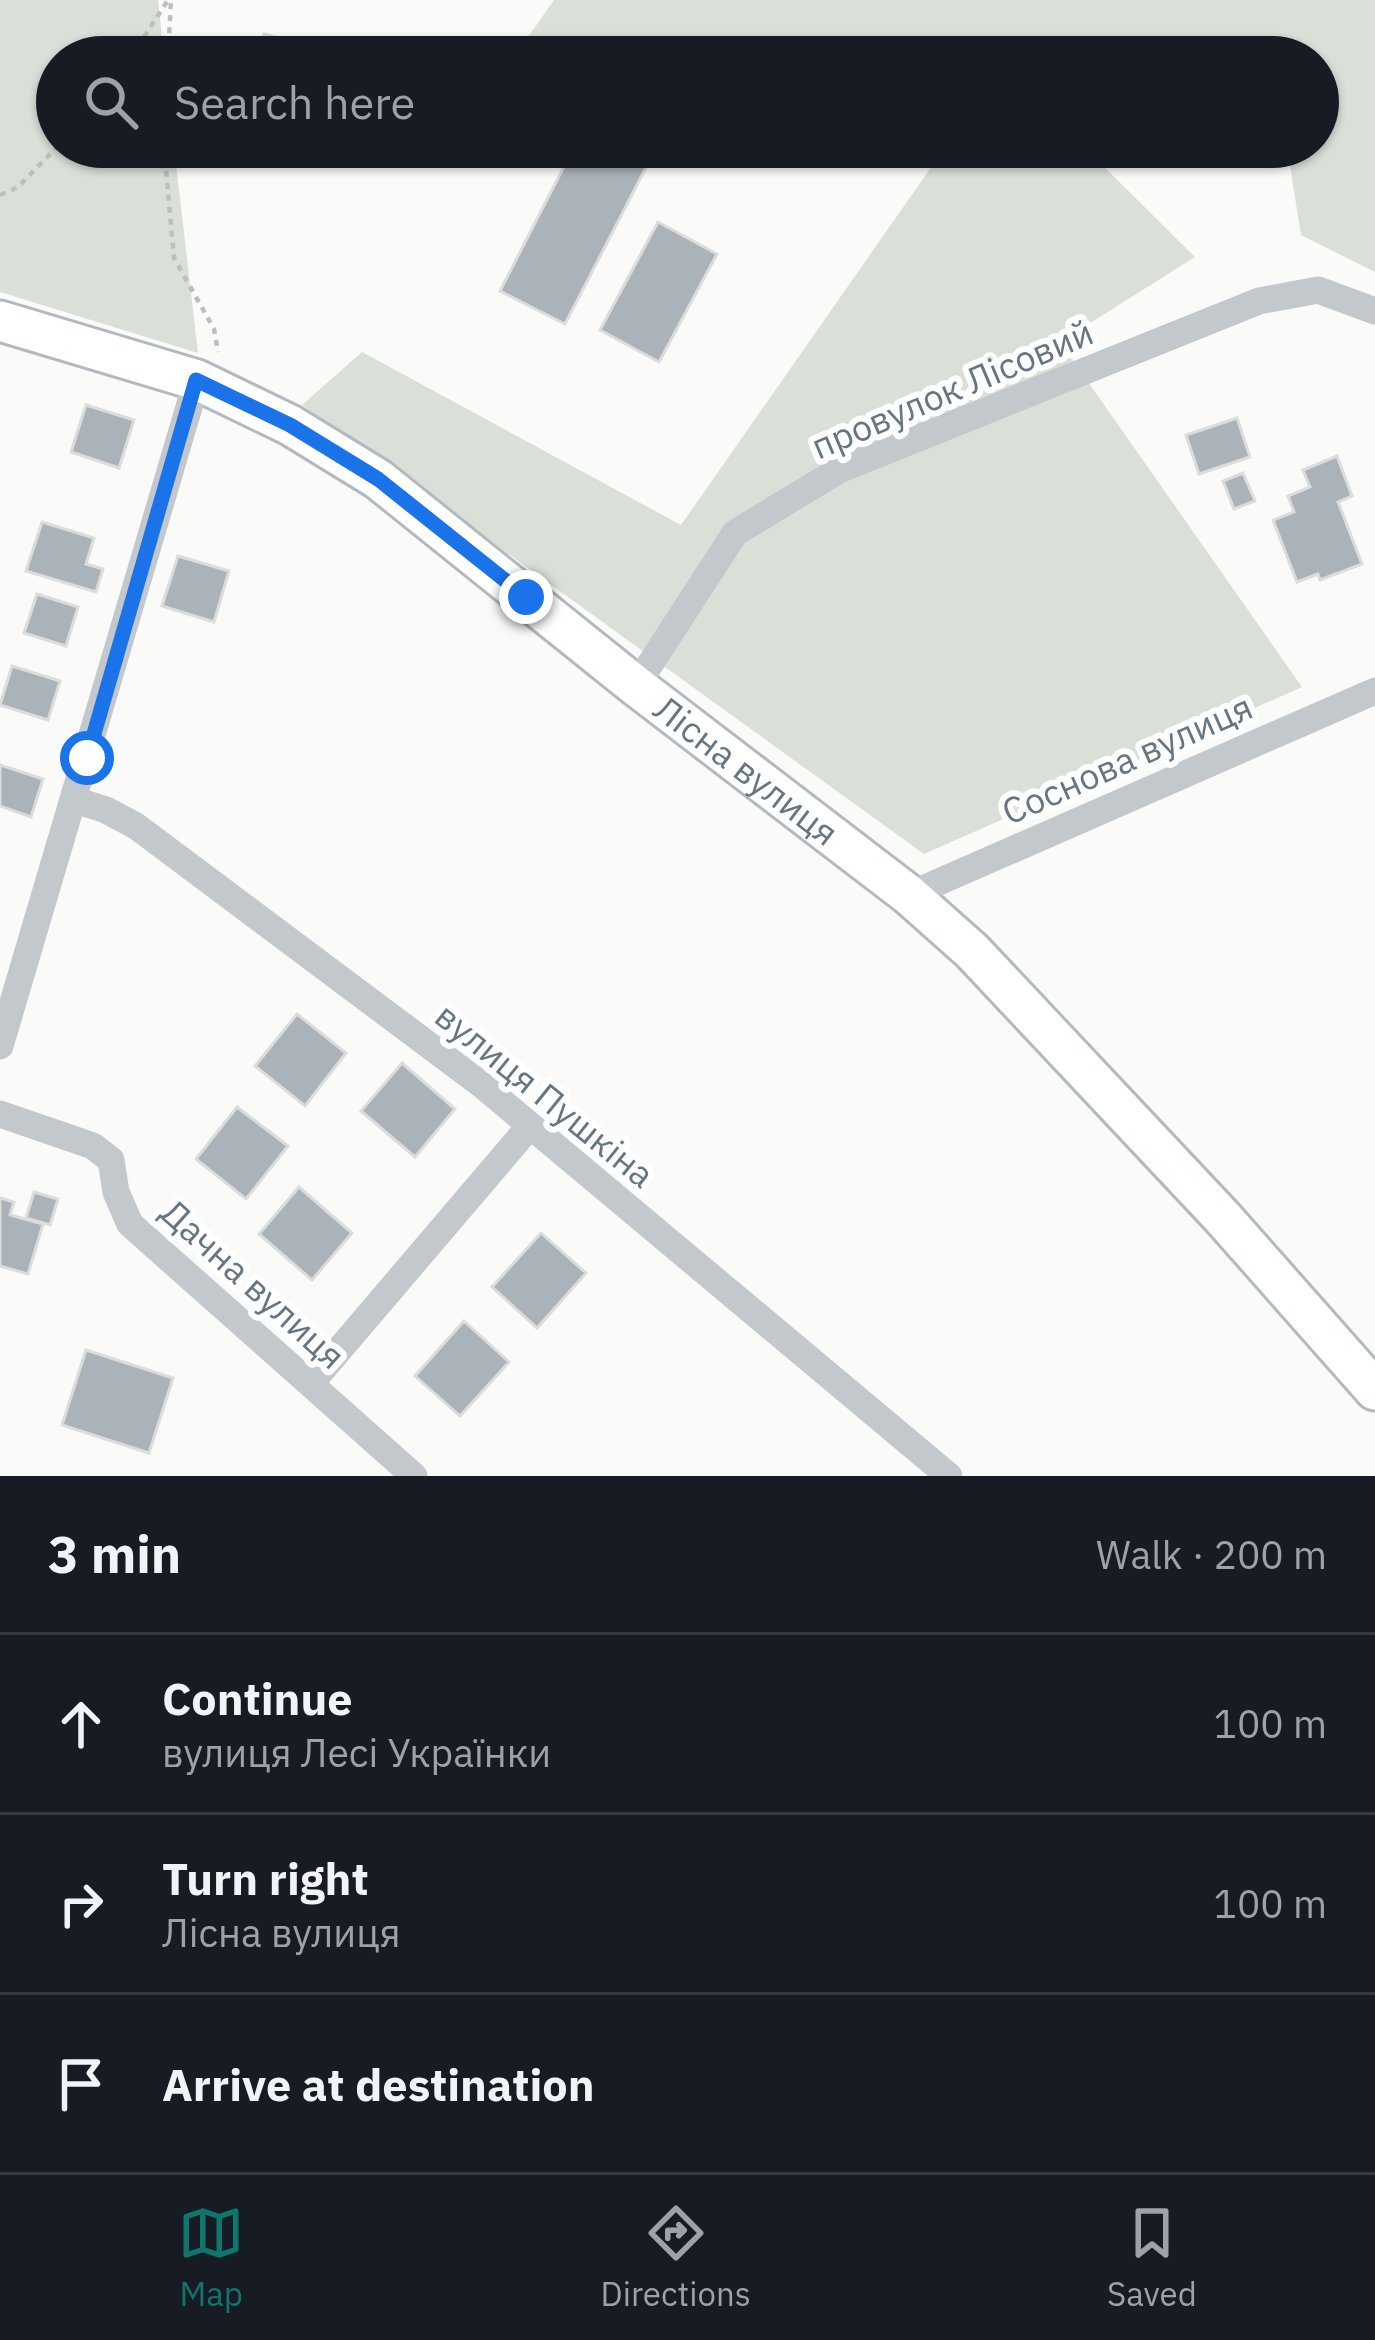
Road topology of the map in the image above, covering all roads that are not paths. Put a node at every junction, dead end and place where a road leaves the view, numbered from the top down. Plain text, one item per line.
1 (1375, 310) edge
2 (0, 321) edge
3 (210, 387) junction
4 (636, 686) junction
5 (1375, 691) edge
6 (74, 800) junction
7 (909, 895) junction
8 (0, 1046) edge
9 (0, 1114) edge
10 (529, 1127) junction
11 (311, 1383) junction
12 (1375, 1390) edge
13 (414, 1476) edge
14 (949, 1476) edge

1 - 4 street, провулок Лісовий
2 - 3 main road, Лісна вулиця
3 - 4 main road, Лісна вулиця
3 - 6 street
4 - 7 main road, Лісна вулиця
5 - 7 street, Соснова вулиця
6 - 8 street
6 - 10 street, вулиця Пушкіна
7 - 12 main road, Лісна вулиця
9 - 11 street, Дачна вулиця
10 - 11 street
10 - 14 street, вулиця Пушкіна
11 - 13 street, Дачна вулиця

